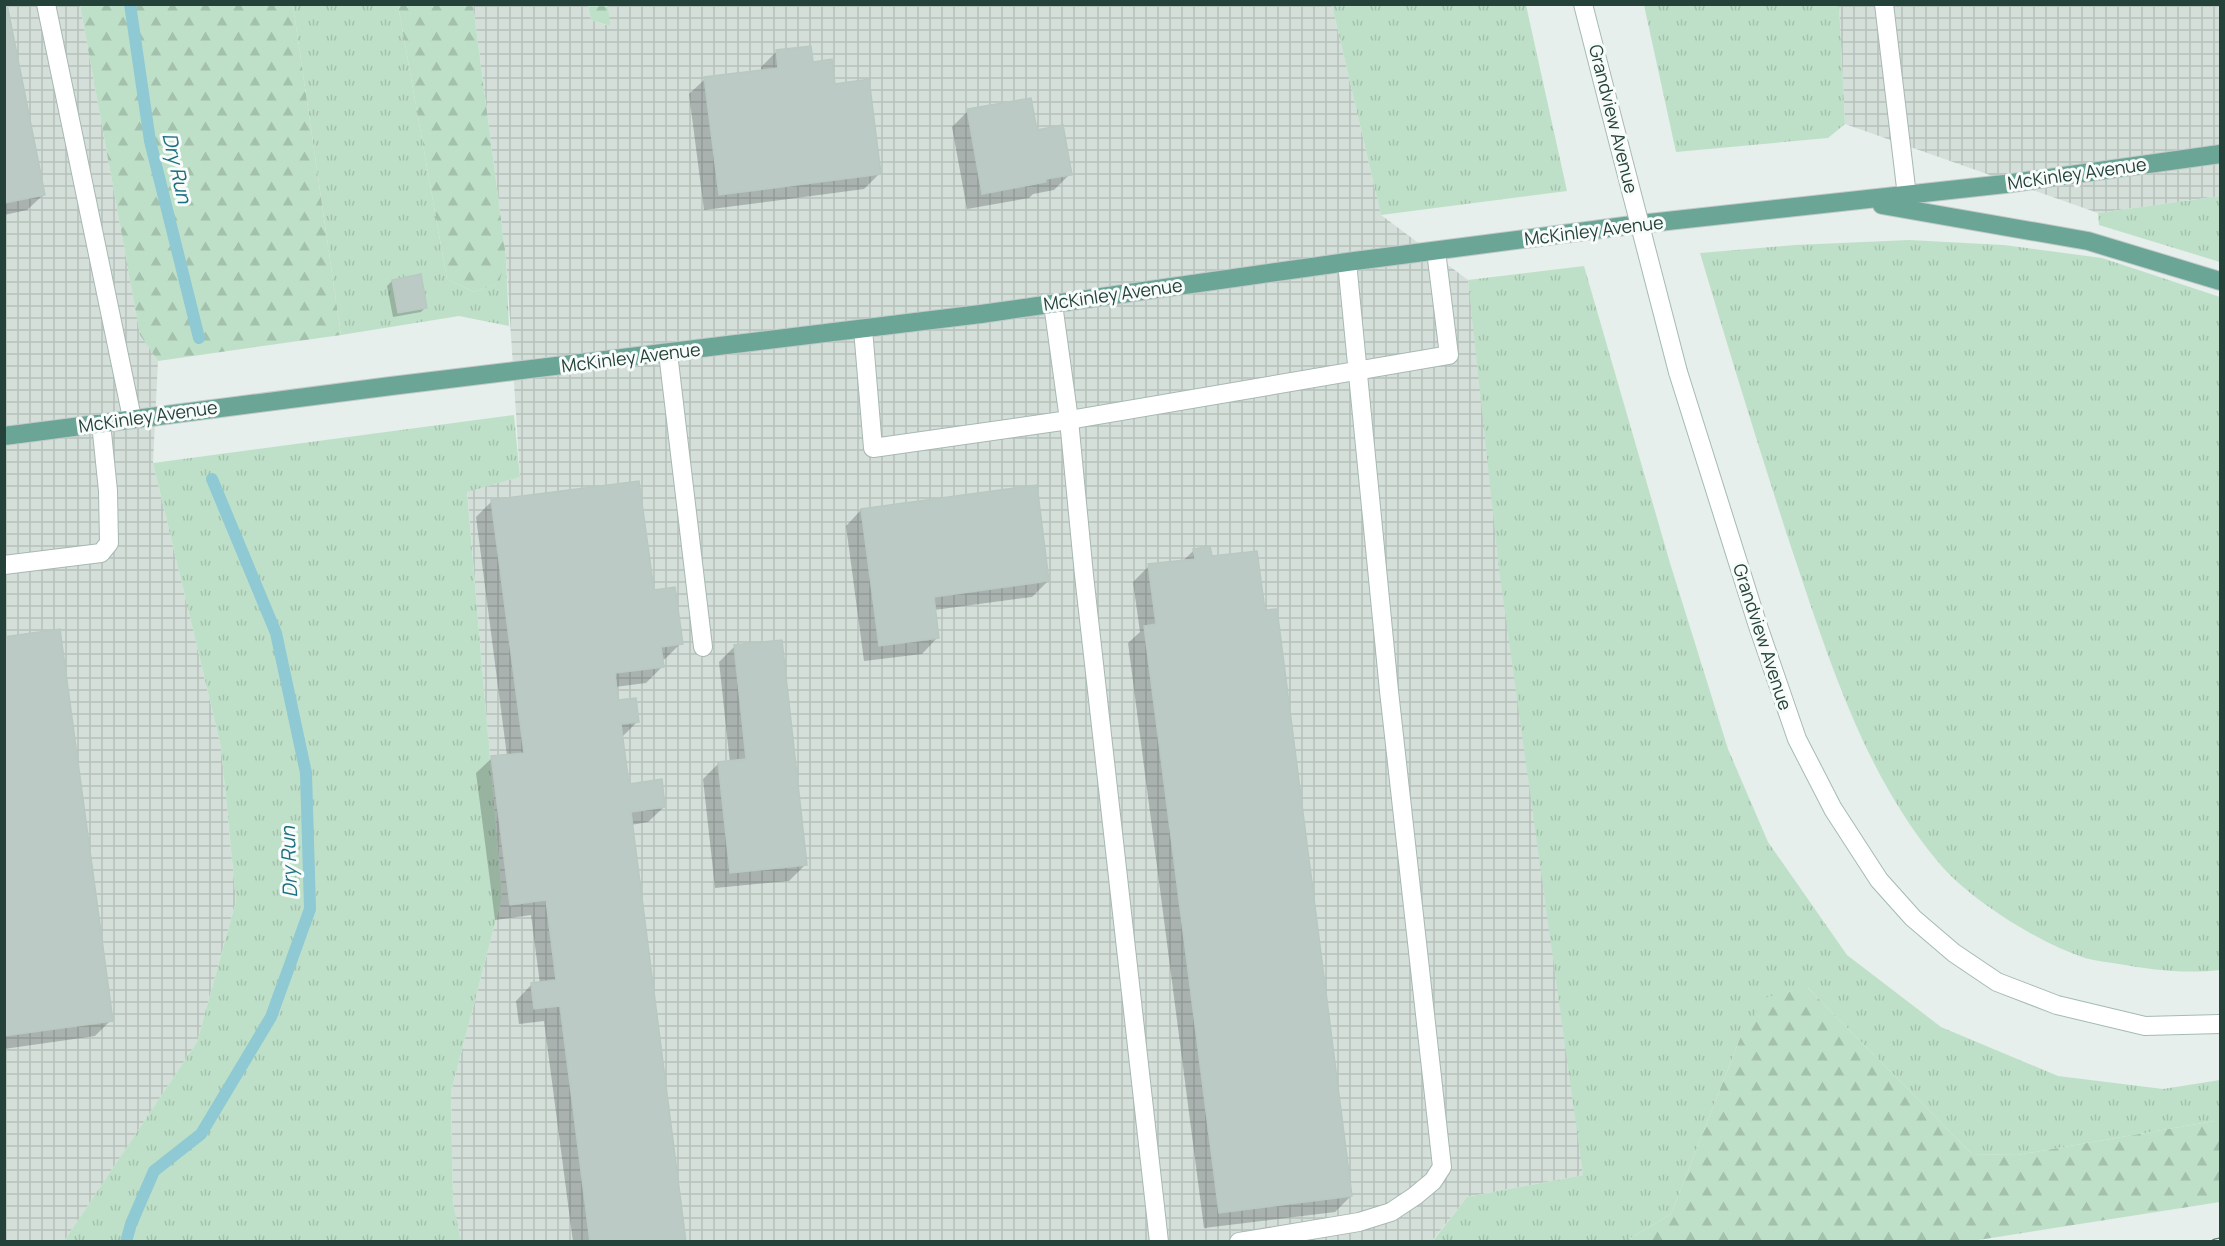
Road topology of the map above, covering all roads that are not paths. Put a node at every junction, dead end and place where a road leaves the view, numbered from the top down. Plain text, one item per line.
1 (45, 4) edge
2 (1583, 4) edge
3 (1884, 4) edge
4 (2220, 154) edge
5 (1907, 196) junction
6 (1856, 200) junction
7 (1436, 251) junction
8 (1347, 262) junction
9 (2220, 281) edge
10 (1053, 304) junction
11 (863, 329) junction
12 (668, 353) junction
13 (1358, 370) junction
14 (132, 418) junction
15 (1069, 420) junction
16 (100, 423) junction
17 (4, 435) edge
18 (4, 565) edge
19 (703, 647) dead end
20 (2220, 1024) edge
21 (1159, 1242) edge
22 (1239, 1242) edge

1 - 14 main road
2 - 20 main road, Grandview Avenue, bridge
3 - 5 main road
4 - 5 main road, McKinley Avenue
5 - 6 main road, McKinley Avenue
6 - 7 main road, McKinley Avenue
6 - 9 main road
7 - 8 main road, McKinley Avenue
7 - 13 main road
8 - 10 main road, McKinley Avenue
8 - 13 main road
10 - 11 main road, McKinley Avenue
10 - 15 main road
11 - 12 main road, McKinley Avenue
11 - 15 main road
12 - 14 main road, McKinley Avenue
12 - 19 main road
13 - 15 main road
13 - 22 main road
14 - 16 main road, McKinley Avenue
15 - 21 main road
16 - 17 main road, McKinley Avenue
16 - 18 main road

